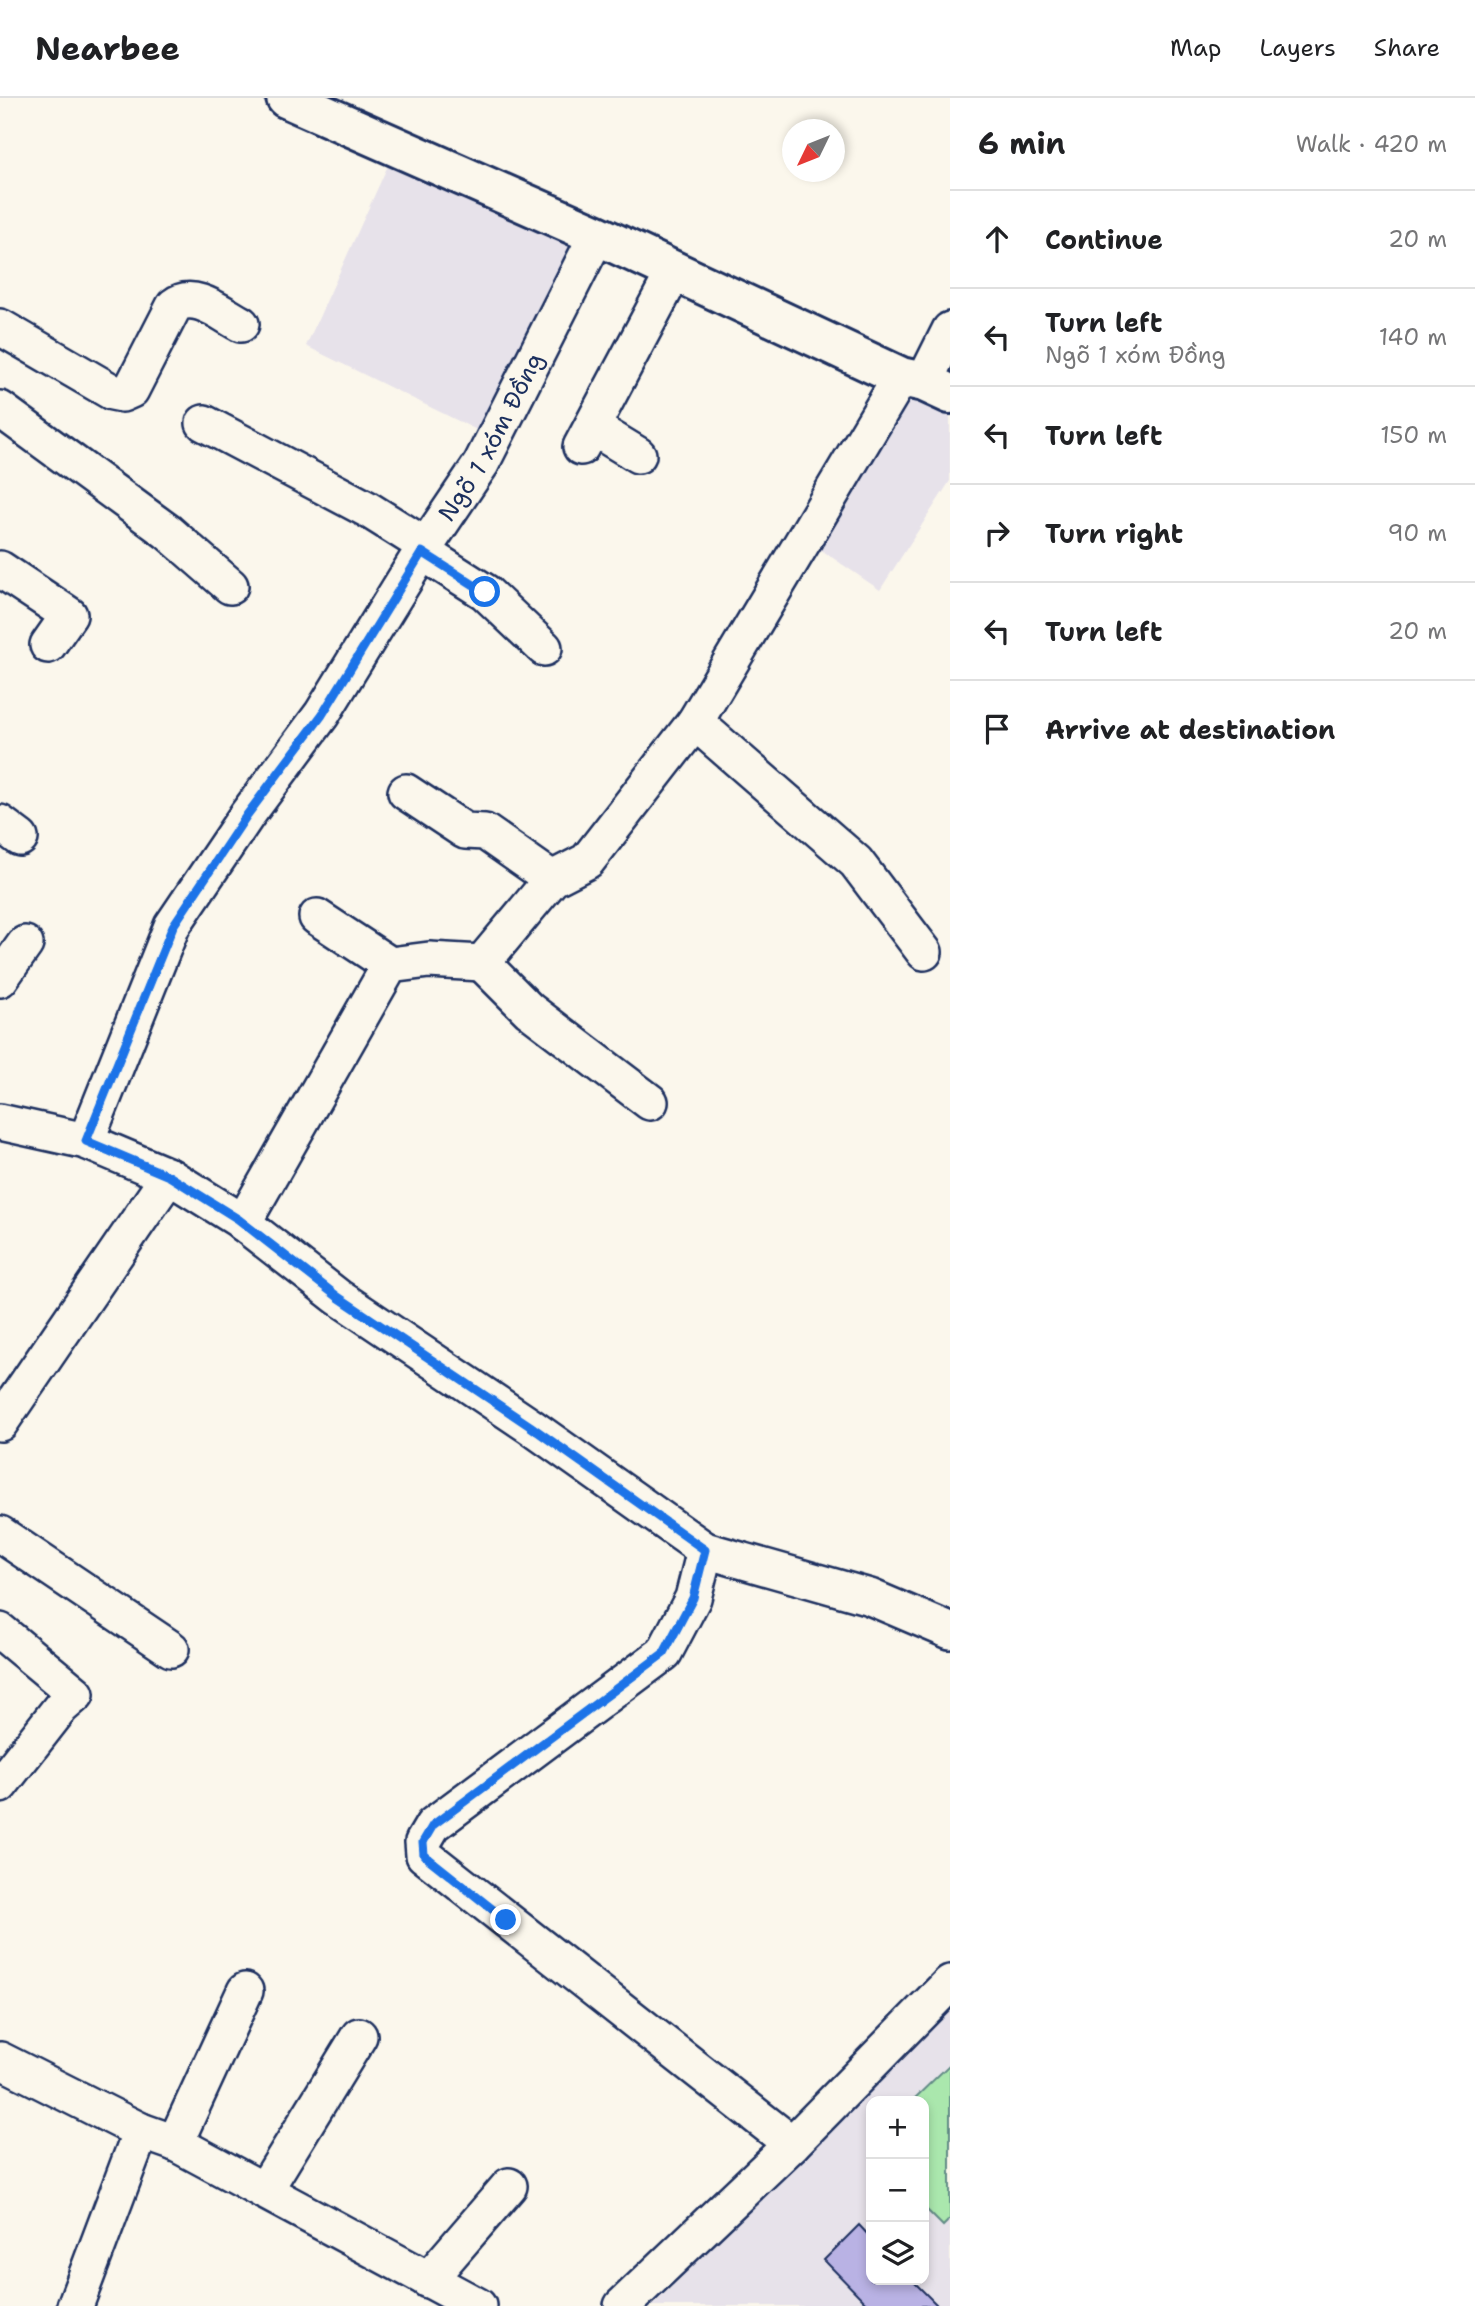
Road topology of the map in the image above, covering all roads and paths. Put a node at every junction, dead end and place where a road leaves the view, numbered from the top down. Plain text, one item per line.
1 (286, 98) edge
2 (597, 235) junction
3 (674, 272) junction
4 (242, 324) dead end
5 (0, 327) edge
6 (950, 330) edge
7 (925, 384) edge
8 (0, 409) edge
9 (204, 423) dead end
10 (638, 455) dead end
11 (424, 549) junction
12 (0, 569) edge
13 (230, 586) dead end
14 (48, 645) dead end
15 (544, 648) dead end
16 (695, 722) junction
17 (406, 792) dead end
18 (552, 879) junction
19 (317, 918) dead end
20 (25, 944) dead end
21 (923, 952) dead end
22 (482, 963) junction
23 (390, 965) junction
24 (0, 979) edge
25 (650, 1102) dead end
26 (0, 1122) edge
27 (86, 1141) junction
28 (169, 1176) junction
29 (243, 1223) junction
30 (0, 1423) edge
31 (0, 1534) edge
32 (705, 1550) junction
33 (950, 1630) edge
34 (0, 1631) edge
35 (171, 1650) dead end
36 (0, 1785) edge
37 (950, 1983) edge
38 (245, 1991) dead end
39 (359, 2036) dead end
40 (0, 2060) edge
41 (141, 2131) junction
42 (811, 2133) junction
43 (175, 2143) junction
44 (509, 2186) dead end
45 (264, 2191) junction
46 (428, 2280) junction
47 (75, 2306) edge
48 (478, 2306) edge
49 (622, 2306) edge

1 - 2 street
2 - 3 street
2 - 11 street, Ngõ 1 xóm Đồng
3 - 7 street
3 - 10 street
4 - 5 street
6 - 7 street
7 - 16 street
8 - 13 street
9 - 11 street
11 - 15 street
11 - 27 street, Ngõ 1 xóm Đồng
12 - 14 street
16 - 18 street
16 - 21 street
17 - 18 street
18 - 22 street
19 - 23 street
20 - 24 street
22 - 23 street
22 - 25 street
23 - 29 street
26 - 27 street
27 - 28 street
28 - 29 street
28 - 30 street
29 - 32 street
31 - 35 street
32 - 33 street
32 - 42 street
34 - 36 street
37 - 42 street
38 - 43 street
39 - 45 street
40 - 41 street
41 - 43 street
41 - 47 street
42 - 49 street
43 - 45 street
44 - 46 street
45 - 46 street
46 - 48 street

